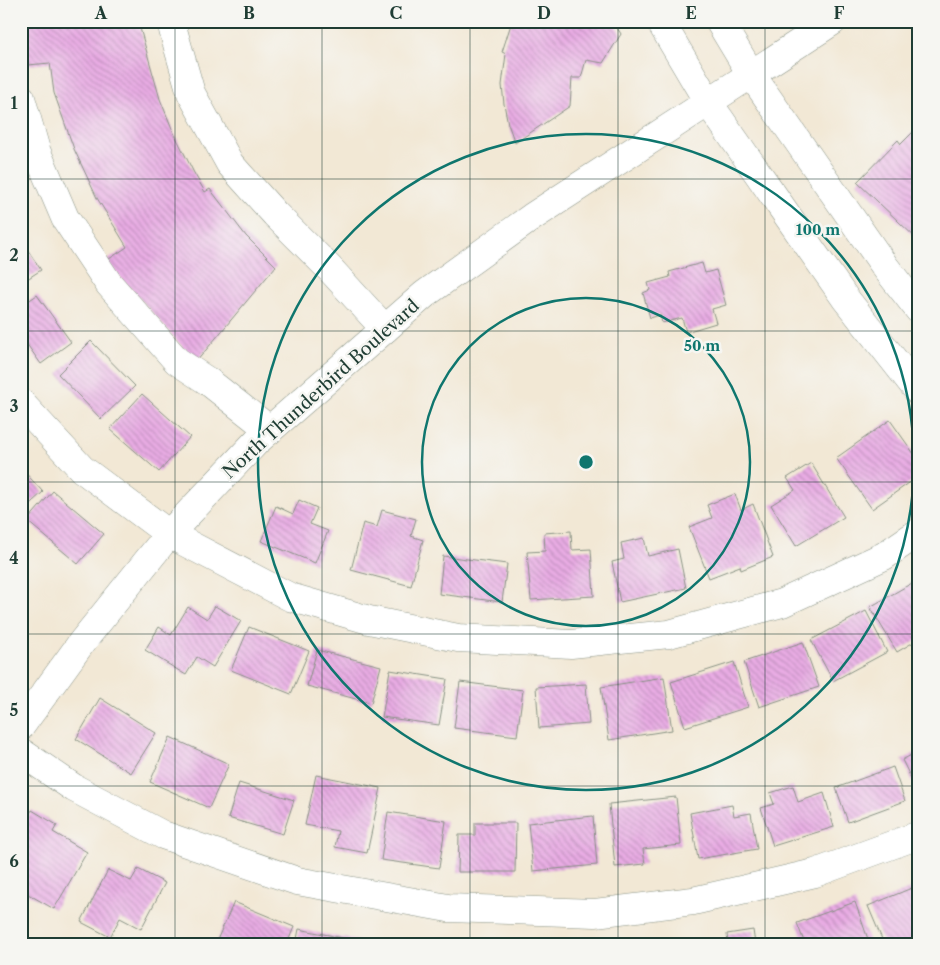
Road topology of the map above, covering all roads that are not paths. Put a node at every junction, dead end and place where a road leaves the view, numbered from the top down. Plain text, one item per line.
1 (172, 21) edge
2 (660, 21) edge
3 (719, 21) edge
4 (833, 21) edge
5 (751, 74) junction
6 (21, 98) edge
7 (708, 102) junction
8 (919, 310) edge
9 (385, 329) junction
10 (919, 392) edge
11 (21, 403) edge
12 (270, 430) junction
13 (919, 532) edge
14 (169, 534) junction
15 (21, 726) edge
16 (21, 752) edge
17 (919, 835) edge

1 - 9 street
2 - 7 street
3 - 5 street
4 - 5 street, North Thunderbird Boulevard
5 - 7 street, North Thunderbird Boulevard
5 - 8 street
6 - 12 street
7 - 9 street, North Thunderbird Boulevard
7 - 10 street
9 - 12 street, North Thunderbird Boulevard
11 - 14 street
12 - 14 street, North Thunderbird Boulevard
13 - 14 street
14 - 15 street, North Thunderbird Boulevard
16 - 17 street

